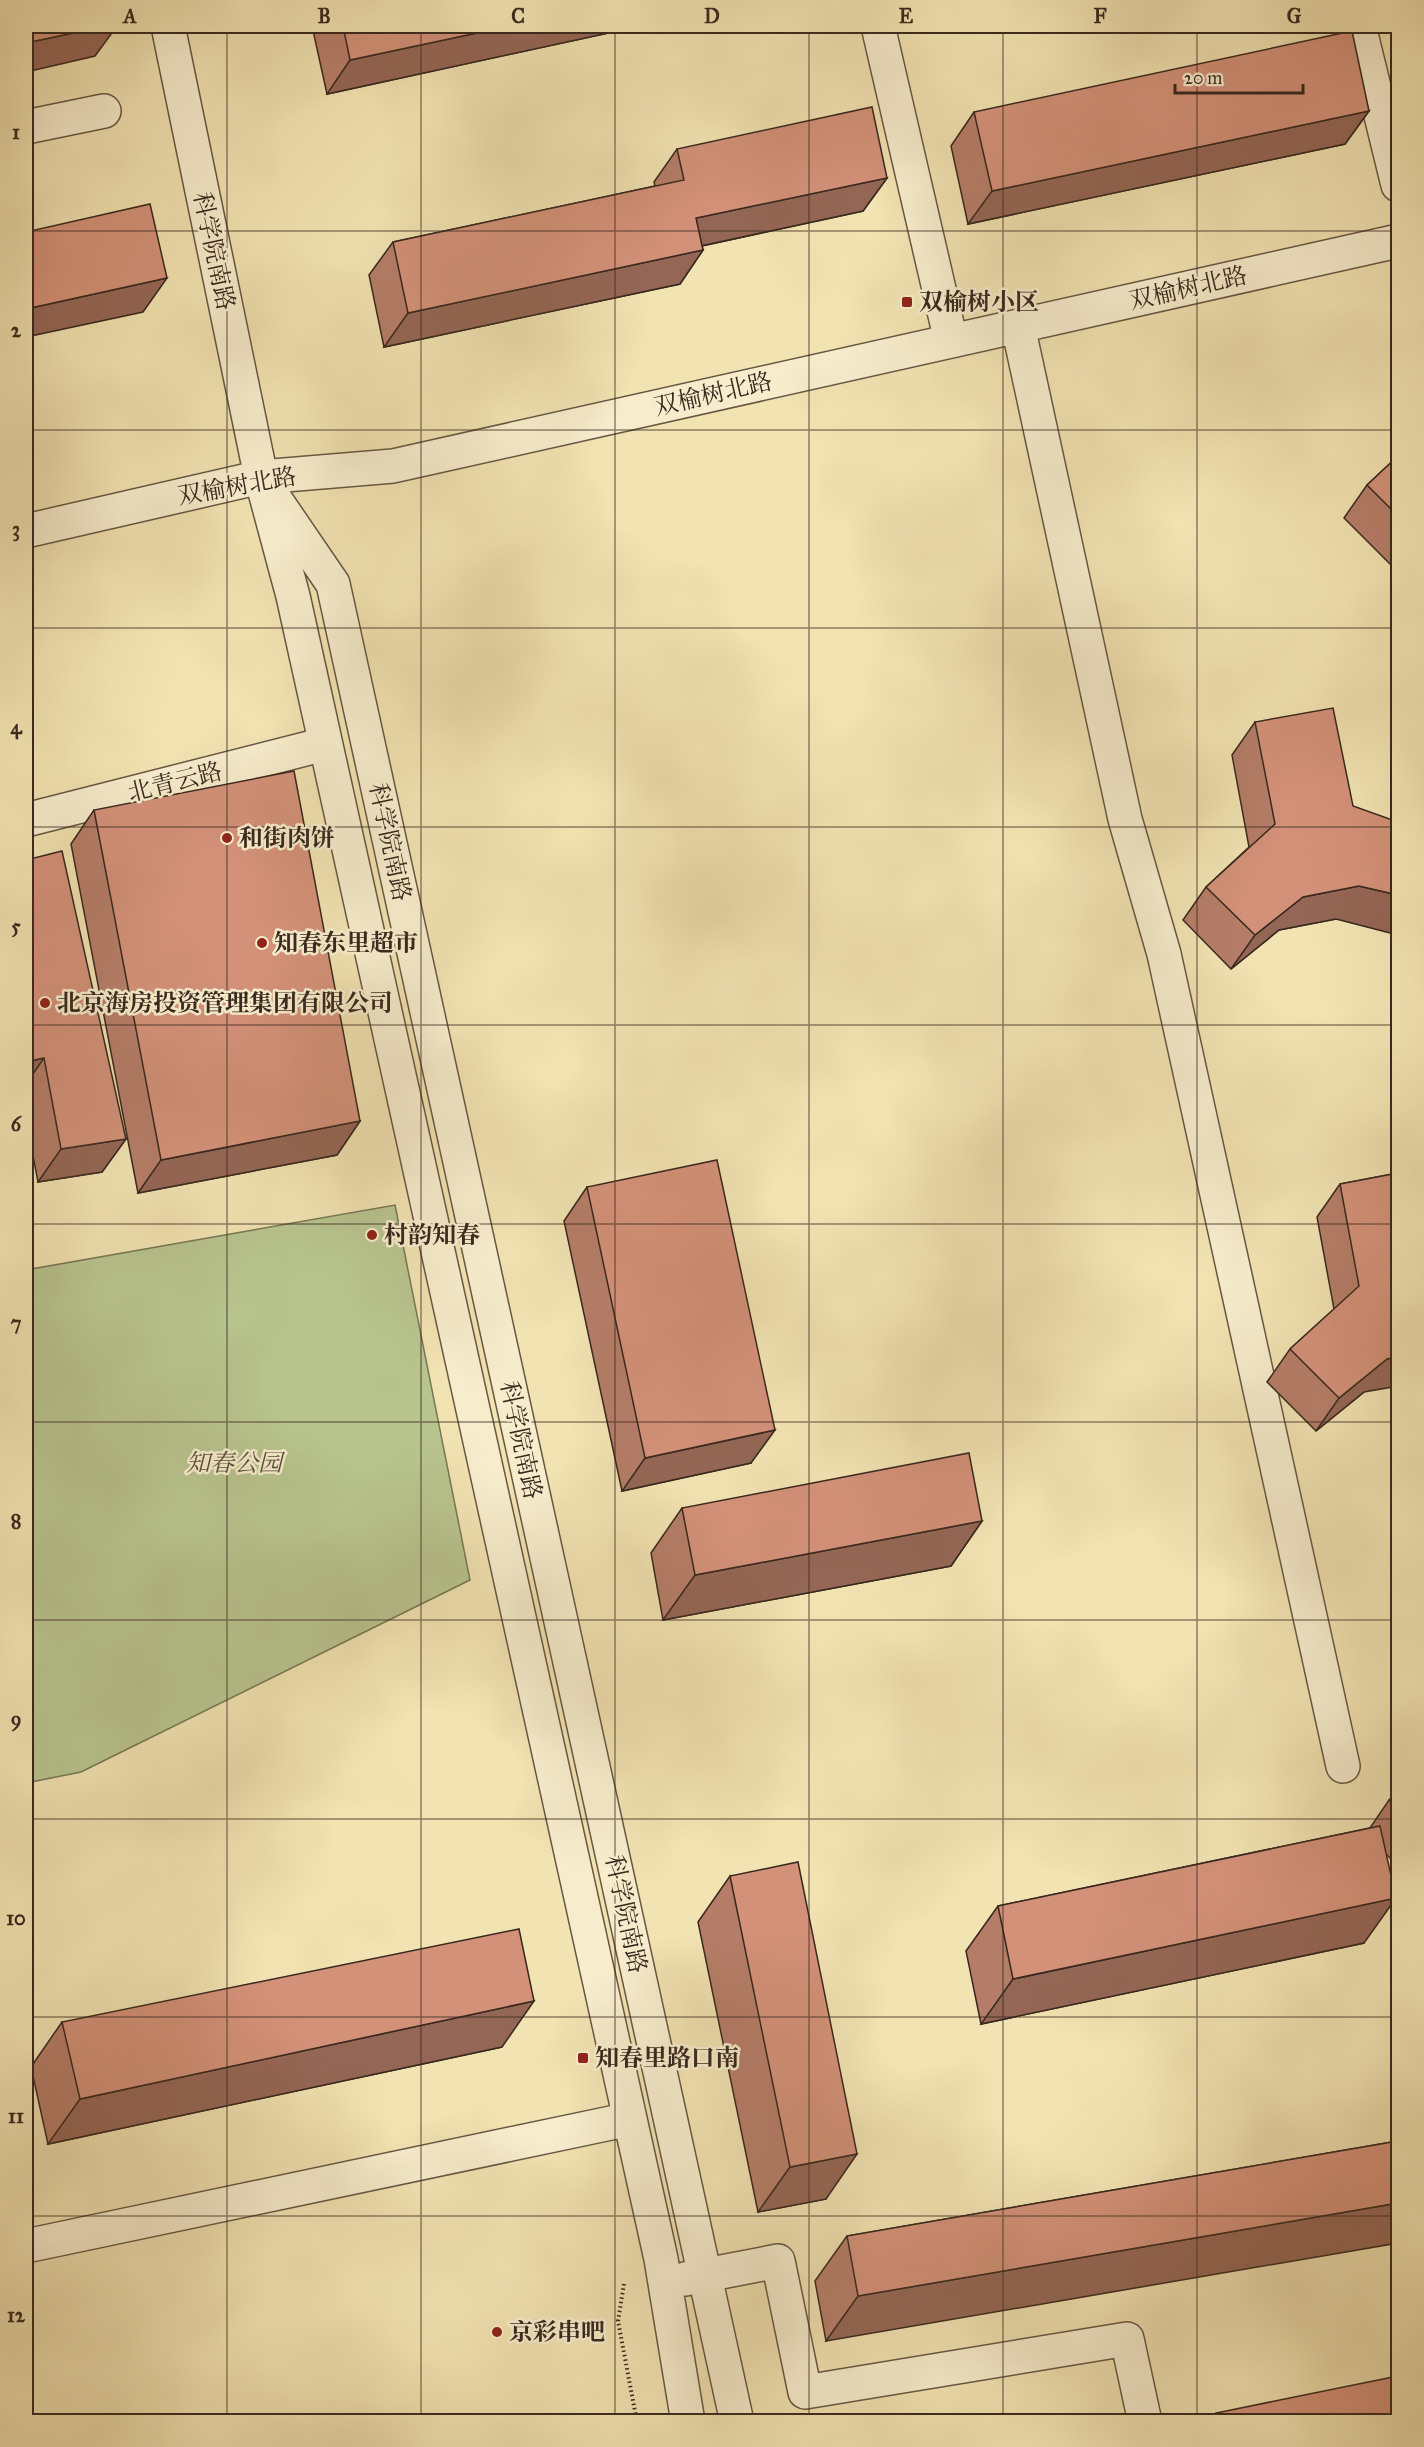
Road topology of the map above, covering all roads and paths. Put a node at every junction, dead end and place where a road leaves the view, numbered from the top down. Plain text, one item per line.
1 (168, 26) edge
2 (878, 26) edge
3 (1359, 26) edge
4 (104, 111) dead end
5 (26, 127) edge
6 (1398, 185) edge
7 (1398, 241) edge
8 (1018, 326) junction
9 (951, 341) junction
10 (261, 477) junction
11 (26, 531) edge
12 (325, 744) junction
13 (26, 820) edge
14 (1343, 1766) dead end
15 (630, 2120) junction
16 (26, 2246) edge
17 (705, 2275) junction
18 (665, 2283) junction
19 (688, 2421) edge
20 (737, 2421) edge
21 (1145, 2421) edge

1 - 10 street, 科学院南路
2 - 9 street
3 - 6 street
4 - 5 street
7 - 8 street, 双榆树北路
8 - 9 street, 双榆树北路
8 - 14 street
9 - 10 street, 双榆树北路
10 - 11 street, 双榆树北路
10 - 12 street, 科学院南路
10 - 17 street, 科学院南路
12 - 13 street, 北青云路
12 - 15 street, 科学院南路
15 - 16 street
15 - 18 street, 科学院南路
17 - 18 street
17 - 20 street, 科学院南路
17 - 21 street
18 - 19 street, 科学院南路

